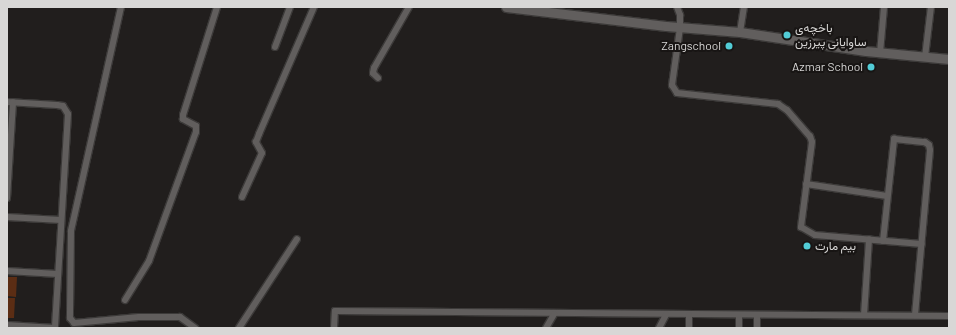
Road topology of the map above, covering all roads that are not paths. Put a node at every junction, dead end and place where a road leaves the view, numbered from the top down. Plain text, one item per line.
1 (121, 7) edge
2 (217, 7) edge
3 (290, 7) edge
4 (314, 7) edge
5 (409, 7) edge
6 (506, 7) edge
7 (677, 7) edge
8 (744, 7) edge
9 (884, 7) edge
10 (931, 7) edge
11 (680, 28) junction
12 (740, 32) junction
13 (275, 47) dead end
14 (880, 53) junction
15 (925, 57) junction
16 (949, 59) edge
17 (378, 78) dead end
18 (10, 102) edge
19 (806, 184) junction
20 (887, 196) junction
21 (242, 197) dead end
22 (7, 198) edge
23 (7, 217) edge
24 (61, 220) junction
25 (297, 239) dead end
26 (869, 239) junction
27 (883, 241) junction
28 (922, 244) junction
29 (7, 271) edge
30 (58, 274) junction
31 (125, 300) dead end
32 (554, 314) junction
33 (666, 315) junction
34 (689, 315) junction
35 (739, 315) junction
36 (757, 315) junction
37 (864, 315) junction
38 (915, 315) junction
39 (949, 316) edge
40 (7, 325) edge
41 (55, 328) edge
42 (195, 328) edge
43 (239, 328) edge
44 (334, 328) edge
45 (546, 328) edge
46 (659, 328) edge
47 (689, 328) edge
48 (739, 328) edge
49 (757, 328) edge

1 - 42 street
2 - 31 street
3 - 13 street
4 - 21 street
5 - 17 street
6 - 11 street
7 - 11 street
8 - 12 street
9 - 14 street
10 - 15 street
11 - 12 street
11 - 19 street
12 - 14 street
14 - 15 street
15 - 16 street
18 - 22 street
18 - 24 street
19 - 20 street
19 - 26 street
20 - 27 street
20 - 28 street
23 - 24 street
24 - 30 street
25 - 43 street
26 - 27 street
26 - 37 street
27 - 28 street
28 - 38 street
29 - 30 street
30 - 41 street
32 - 33 street
32 - 44 street
32 - 45 street
33 - 34 street
33 - 46 street
34 - 35 street
34 - 47 street
35 - 36 street
35 - 48 street
36 - 37 street
36 - 49 street
37 - 38 street
38 - 39 street
40 - 41 street

